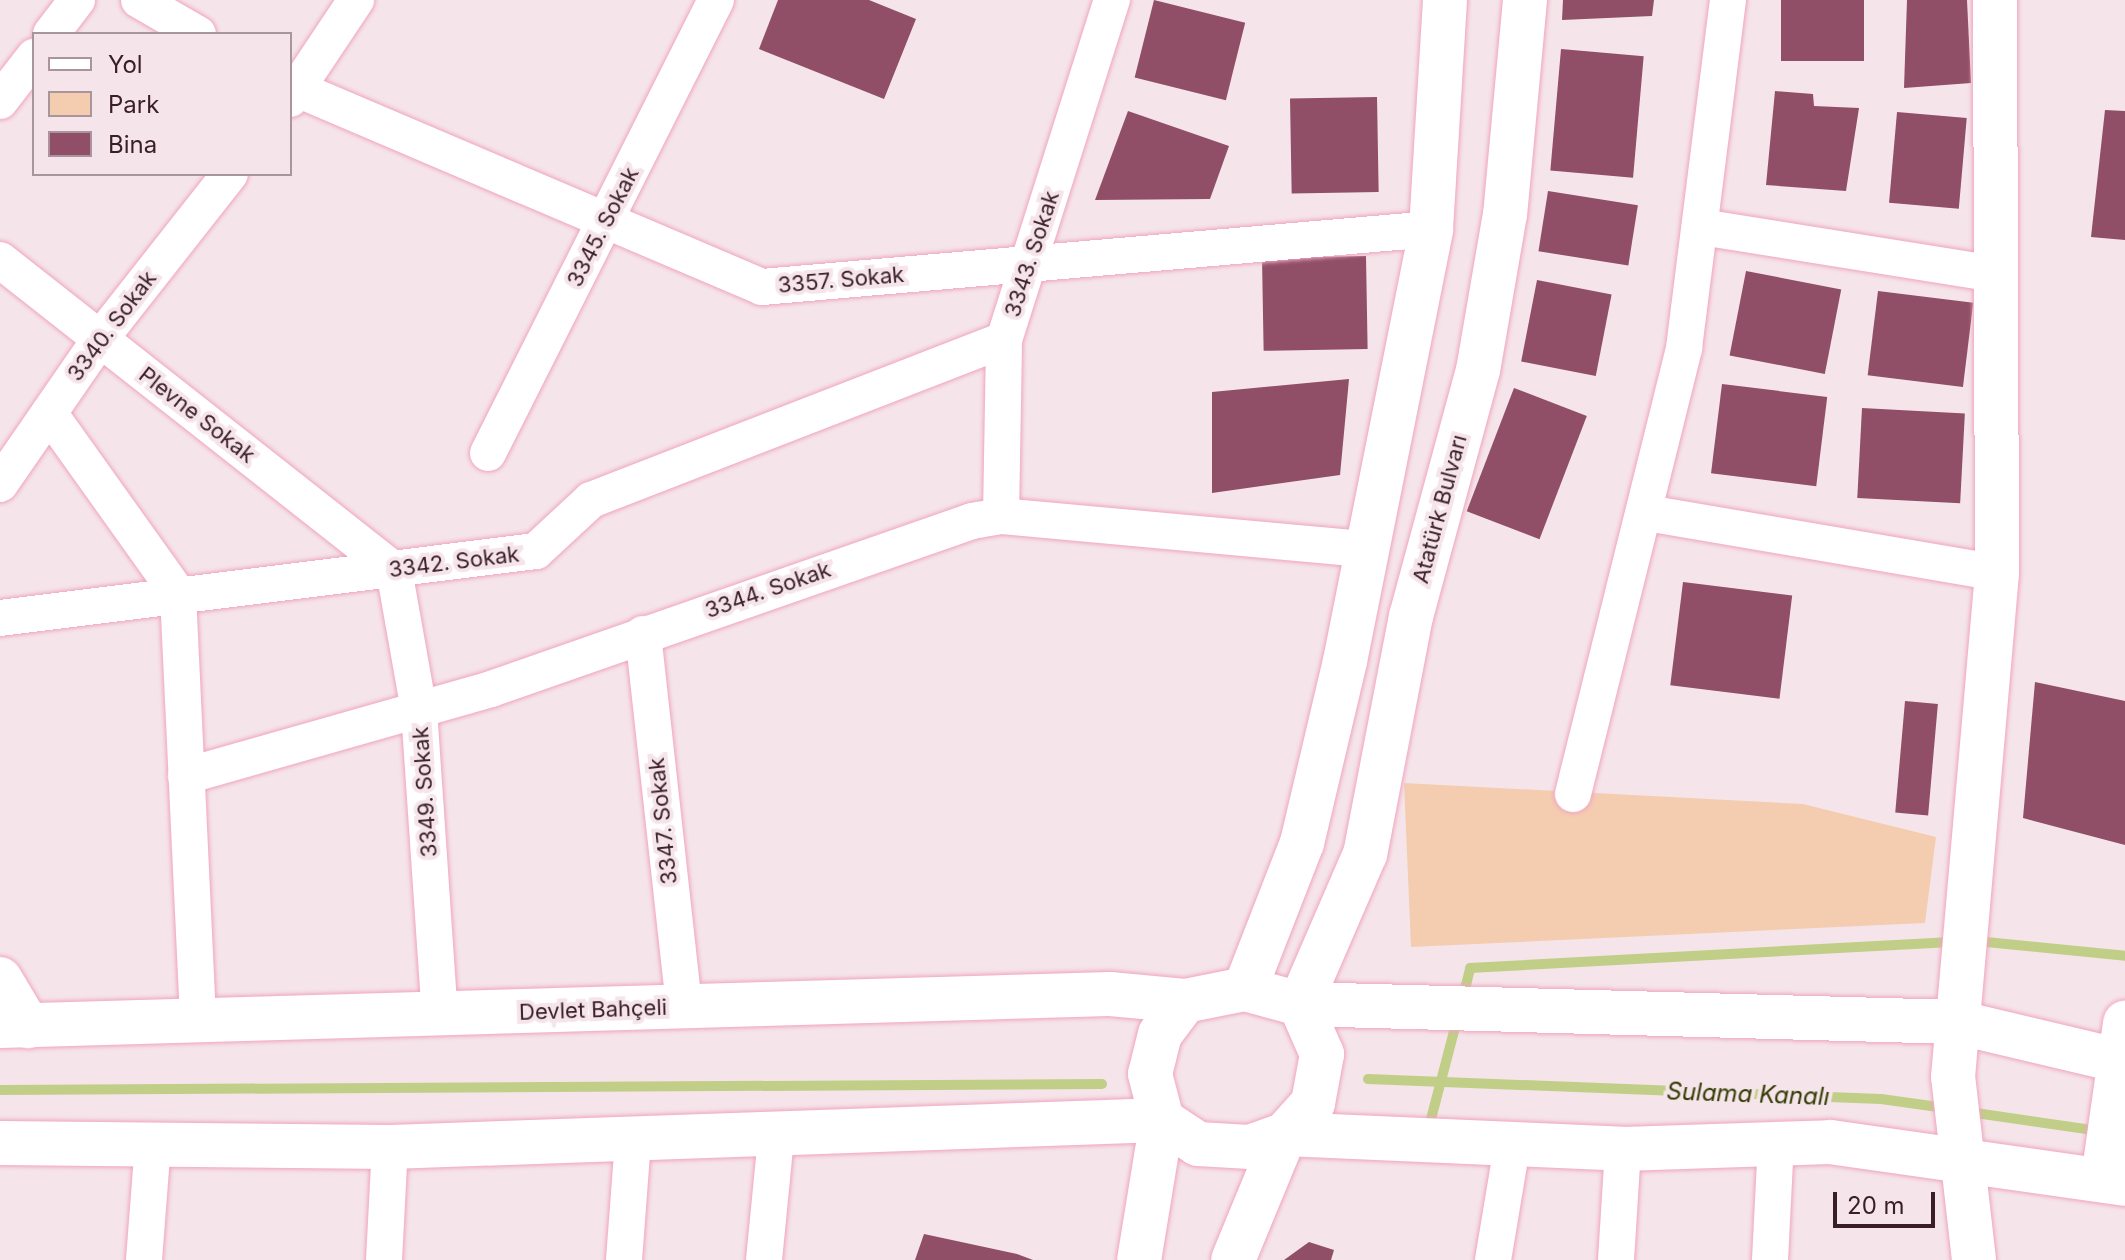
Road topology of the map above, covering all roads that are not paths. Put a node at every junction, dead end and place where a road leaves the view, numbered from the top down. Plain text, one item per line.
1 (77, 0) edge
2 (139, 0) edge
3 (356, 0) edge
4 (716, 0) edge
5 (1112, 0) edge
6 (1445, 0) edge
7 (1525, 0) edge
8 (1728, 0) edge
9 (1995, 0) edge
10 (53, 32) edge
11 (195, 32) edge
12 (32, 60) edge
13 (292, 92) edge
14 (0, 101) edge
15 (228, 176) edge
16 (607, 219) junction
17 (1702, 227) junction
18 (1431, 229) junction
19 (0, 260) edge
20 (1029, 262) junction
21 (1996, 274) junction
22 (100, 339) junction
23 (1004, 340) junction
24 (49, 413) junction
25 (488, 453) dead end
26 (0, 484) edge
27 (1647, 513) junction
28 (1001, 516) junction
29 (1365, 549) junction
30 (394, 570) junction
31 (1997, 573) junction
32 (178, 594) junction
33 (0, 618) edge
34 (643, 634) junction
35 (419, 710) junction
36 (186, 776) junction
37 (1573, 794) dead end
38 (0, 979) edge
39 (1245, 989) junction
40 (1185, 1001) junction
41 (1300, 1004) junction
42 (684, 1007) junction
43 (440, 1016) junction
44 (1956, 1022) junction
45 (198, 1023) junction
46 (14, 1026) edge
47 (2123, 1048) edge
48 (1162, 1120) junction
49 (1285, 1134) junction
50 (776, 1137) junction
51 (633, 1141) junction
52 (1513, 1141) junction
53 (1776, 1142) junction
54 (0, 1144) edge
55 (153, 1144) junction
56 (390, 1147) junction
57 (1623, 1149) junction
58 (2112, 1157) edge
59 (1962, 1163) junction
60 (144, 1260) edge
61 (384, 1260) edge
62 (624, 1260) edge
63 (764, 1260) edge
64 (1139, 1260) edge
65 (1233, 1260) edge
66 (1493, 1260) edge
67 (1616, 1260) edge
68 (1770, 1260) edge
69 (1974, 1260) edge

1 - 10 street
2 - 11 street
3 - 13 street
4 - 16 street, 3345. Sokak
5 - 20 street, 3343. Sokak
6 - 18 street
7 - 41 street, Atatürk Bulvarı
8 - 17 street
9 - 21 street
12 - 14 street
13 - 16 street, 3357. Sokak
15 - 22 street, 3340. Sokak
16 - 20 street, 3357. Sokak
16 - 25 street, 3345. Sokak
17 - 21 street
17 - 27 street
18 - 20 street, 3357. Sokak
18 - 29 street
19 - 22 street, Plevne Sokak
20 - 23 street, 3343. Sokak
21 - 31 street
22 - 24 street, 3340. Sokak
22 - 30 street, Plevne Sokak
23 - 28 street, 3343. Sokak
23 - 30 street, 3342. Sokak
24 - 26 street, 3340. Sokak
24 - 32 street
27 - 31 street
27 - 37 street
28 - 29 street, 3344. Sokak
28 - 34 street, 3344. Sokak
29 - 39 street
30 - 32 street, 3342. Sokak
30 - 35 street, 3349. Sokak
31 - 44 street
32 - 33 street, 3342. Sokak
32 - 36 street
34 - 35 street, 3344. Sokak
34 - 42 street, 3347. Sokak
35 - 36 street, 3344. Sokak
35 - 43 street, 3349. Sokak
36 - 45 street
38 - 46 street
39 - 40 street
39 - 41 street
40 - 42 street, Devlet Bahçeli
40 - 48 street
41 - 44 street
41 - 49 street
42 - 43 street, Devlet Bahçeli
43 - 45 street, Devlet Bahçeli
44 - 47 street
44 - 59 street
45 - 46 street, Devlet Bahçeli
47 - 58 street
48 - 49 street
48 - 50 street
48 - 64 street
49 - 52 street
49 - 65 street
50 - 51 street
50 - 63 street
51 - 56 street
51 - 62 street
52 - 57 street
52 - 66 street
53 - 57 street
53 - 59 street
53 - 68 street
54 - 55 street
55 - 56 street
55 - 60 street
56 - 61 street
57 - 67 street
58 - 59 street
59 - 69 street

